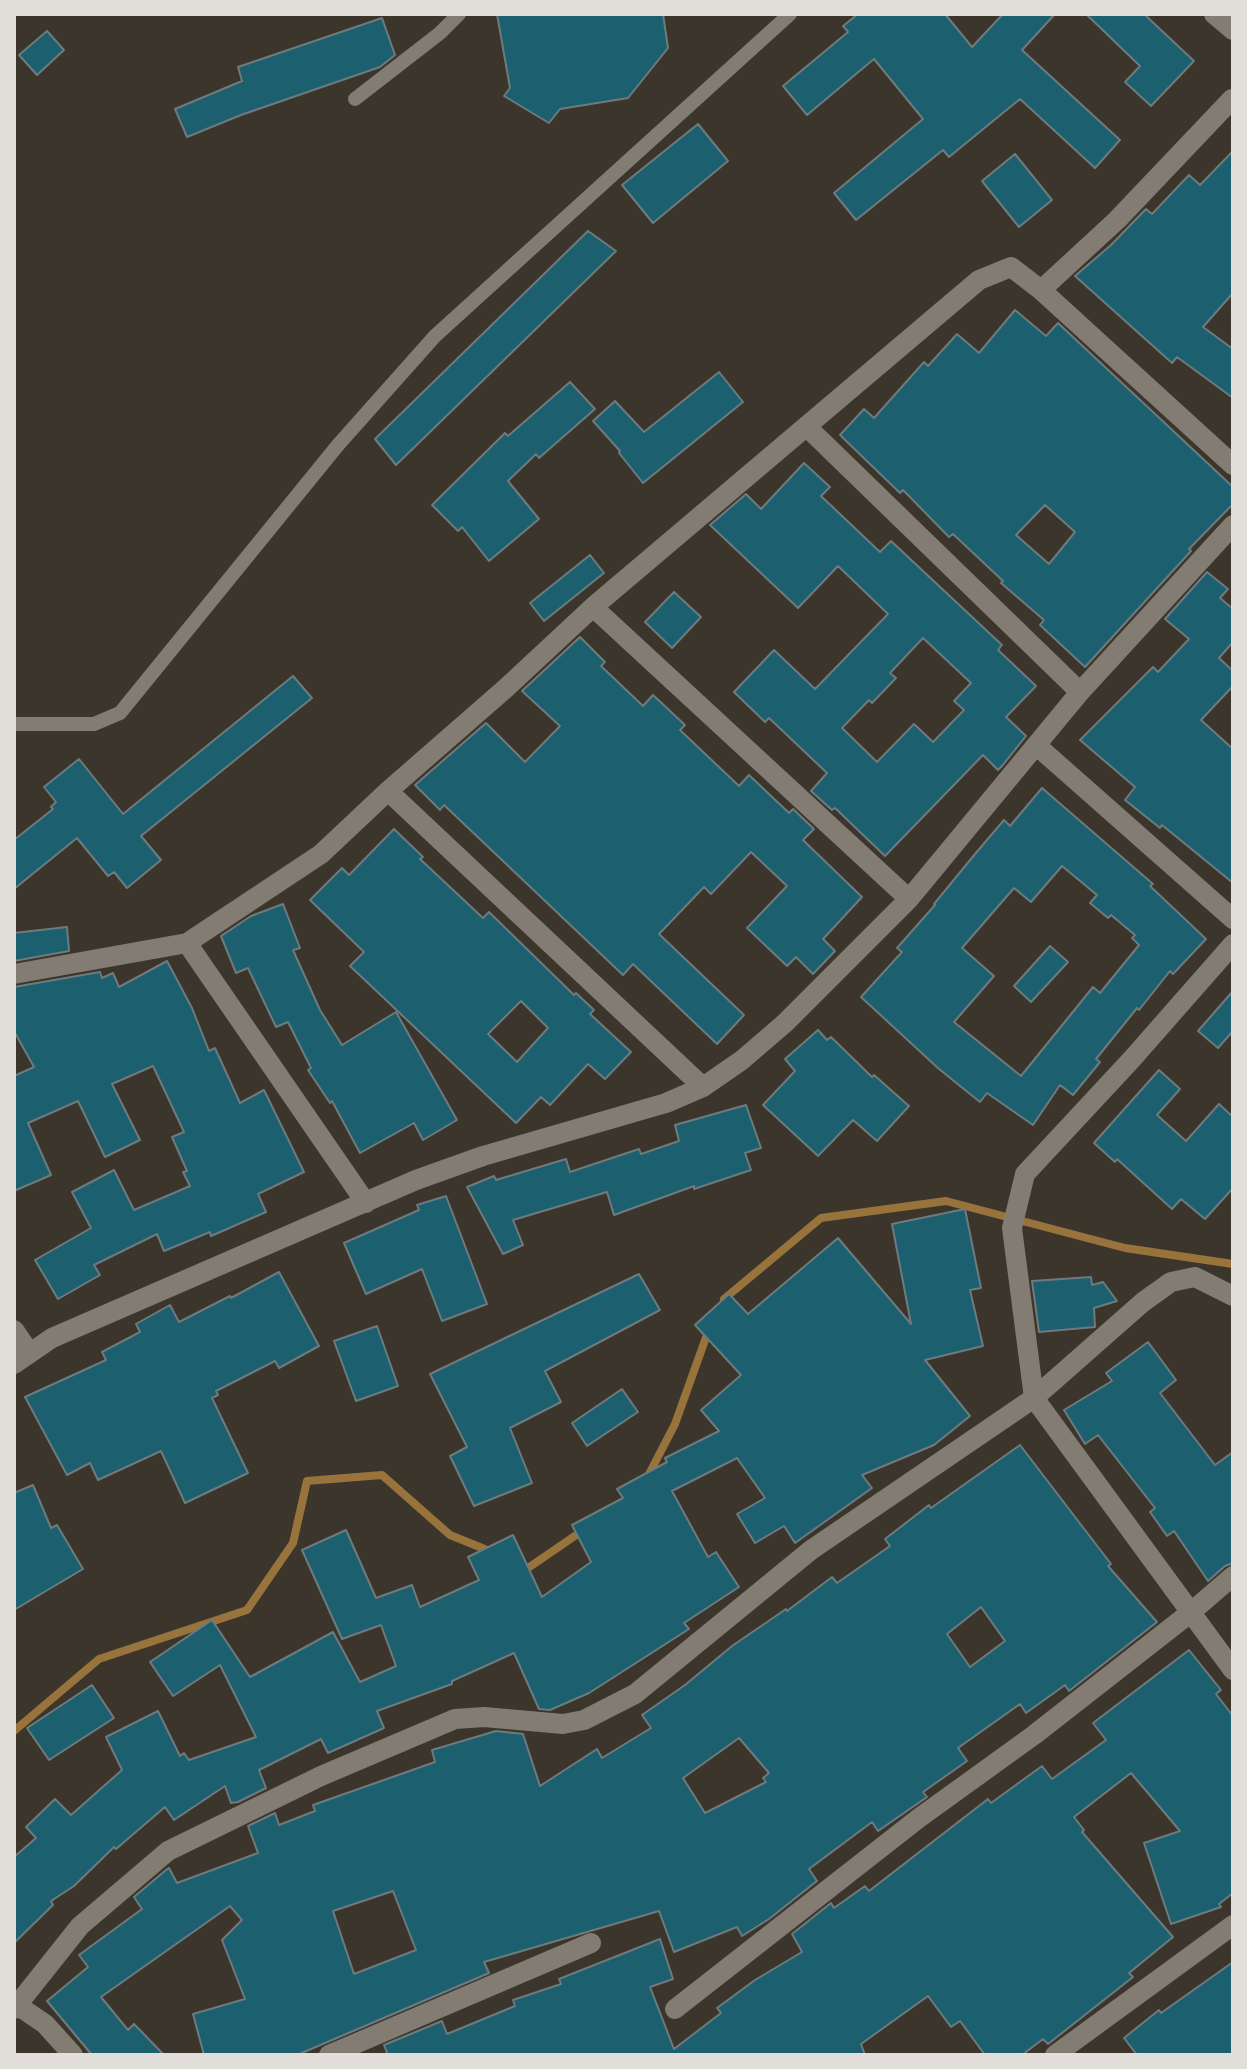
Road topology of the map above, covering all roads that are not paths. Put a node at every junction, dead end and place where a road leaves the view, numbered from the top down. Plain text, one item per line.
1 (459, 14) edge
2 (790, 14) edge
3 (1214, 14) edge
4 (1233, 30) edge
5 (355, 99) dead end
6 (1232, 99) edge
7 (1041, 290) junction
8 (807, 427) junction
9 (1233, 465) edge
10 (1233, 525) edge
11 (593, 607) junction
12 (1080, 692) junction
13 (14, 724) edge
14 (1036, 745) junction
15 (388, 791) junction
16 (909, 899) junction
17 (1233, 919) edge
18 (187, 943) junction
19 (1233, 944) edge
20 (14, 974) edge
21 (703, 1087) junction
22 (366, 1203) junction
23 (1233, 1296) edge
24 (14, 1330) edge
25 (22, 1358) edge
26 (1034, 1398) junction
27 (1233, 1576) edge
28 (1190, 1613) junction
29 (1233, 1670) edge
30 (1233, 1925) edge
31 (591, 1943) dead end
32 (15, 2007) edge
33 (675, 2009) dead end
34 (73, 2055) edge
35 (329, 2055) edge
36 (1055, 2055) edge

1 - 5 lane
2 - 13 lane
3 - 4 street
6 - 7 street
7 - 8 street
7 - 9 street
8 - 11 street
8 - 12 street
10 - 12 street
11 - 15 street
11 - 16 street
12 - 14 street
14 - 16 street
14 - 17 street
15 - 18 street
15 - 21 street
16 - 21 street
18 - 20 street
18 - 22 street
19 - 26 street
21 - 22 street
22 - 25 street
23 - 26 street
24 - 25 street
26 - 28 street
26 - 32 street
27 - 28 street
28 - 29 street
28 - 33 street
30 - 36 street
31 - 35 street
32 - 34 street

